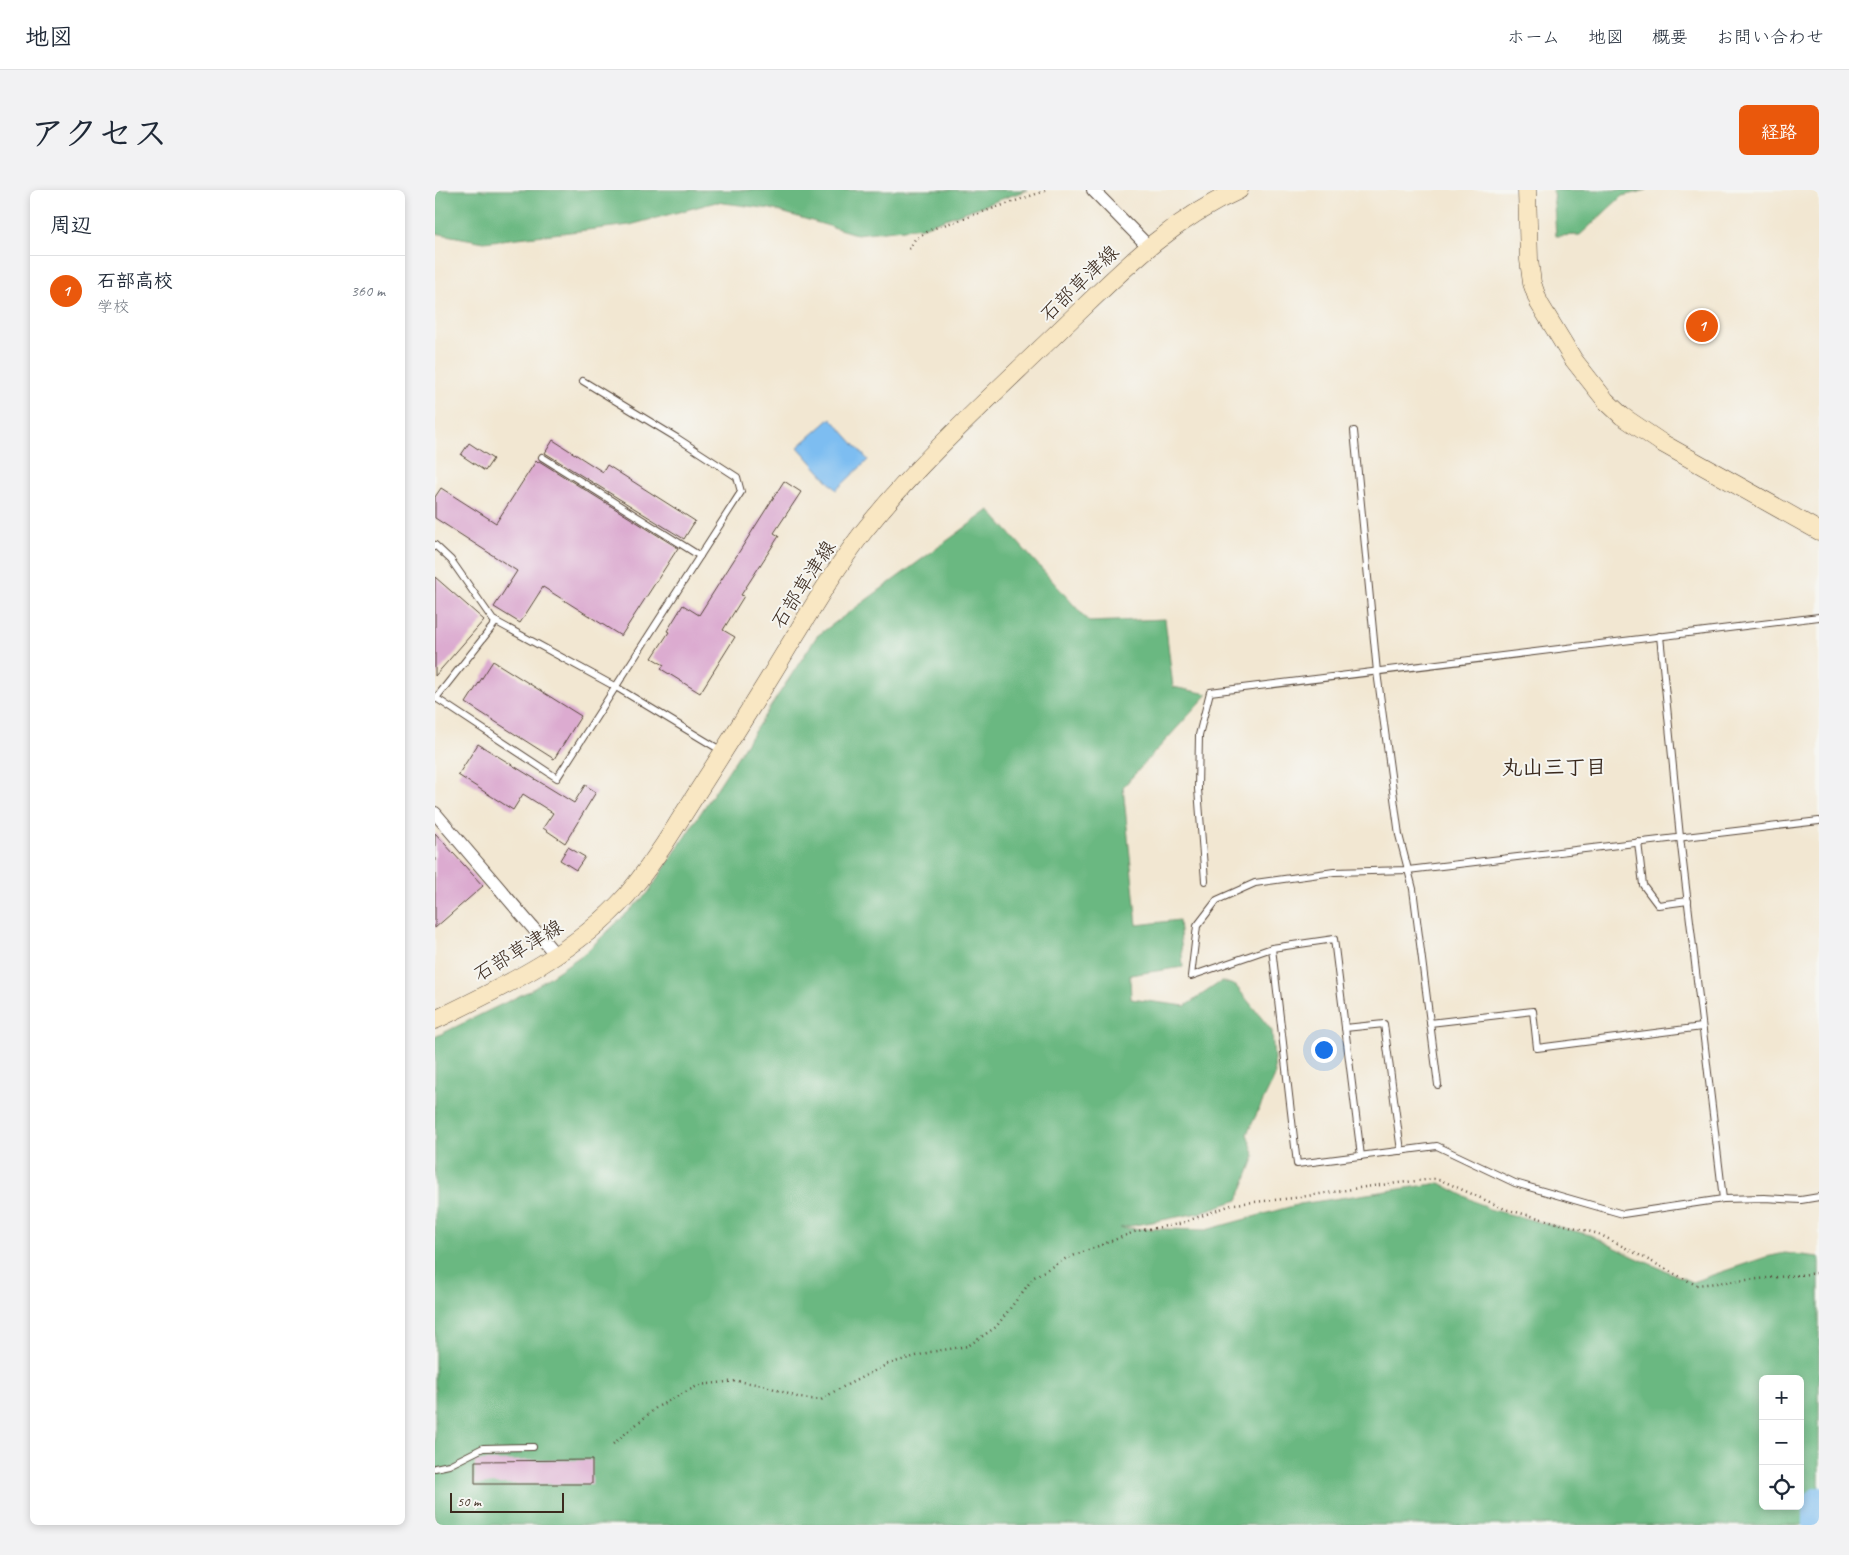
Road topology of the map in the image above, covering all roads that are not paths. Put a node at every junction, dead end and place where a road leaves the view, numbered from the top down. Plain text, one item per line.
1 (1093, 190) edge
2 (1239, 190) edge
3 (1527, 190) edge
4 (1148, 246) junction
5 (583, 380) dead end
6 (1354, 431) dead end
7 (542, 457) dead end
8 (1819, 531) edge
9 (435, 545) edge
10 (700, 556) junction
11 (1819, 618) edge
12 (496, 622) junction
13 (1661, 636) junction
14 (1377, 672) junction
15 (616, 687) junction
16 (723, 752) junction
17 (435, 813) edge
18 (1819, 821) edge
19 (1680, 837) junction
20 (1637, 842) junction
21 (1408, 870) junction
22 (1205, 881) dead end
23 (1688, 901) junction
24 (1273, 948) junction
25 (557, 955) junction
26 (435, 1020) edge
27 (1430, 1023) junction
28 (1703, 1027) junction
29 (1345, 1028) junction
30 (1438, 1085) dead end
31 (1401, 1151) junction
32 (1361, 1156) junction
33 (1819, 1197) edge
34 (1723, 1199) junction
35 (533, 1447) dead end
36 (435, 1468) edge

1 - 4 street
2 - 4 main road, 石部草津線
3 - 8 main road
4 - 16 main road, 石部草津線
5 - 10 lane
6 - 14 lane
7 - 10 lane
9 - 12 lane
10 - 15 lane
11 - 13 lane
12 - 15 lane
12 - 15 lane
13 - 14 lane
13 - 19 lane
14 - 21 lane
14 - 22 lane
15 - 16 lane
16 - 25 main road, 石部草津線
17 - 25 street
18 - 19 lane
19 - 20 lane
19 - 23 lane
20 - 21 lane
20 - 23 lane
21 - 24 lane
21 - 27 lane
23 - 28 lane
24 - 29 lane
24 - 32 lane
25 - 26 main road, 石部草津線
27 - 28 lane
27 - 30 lane
28 - 34 lane
29 - 31 lane
29 - 32 lane
31 - 32 lane
31 - 34 lane
33 - 34 lane
35 - 36 lane

